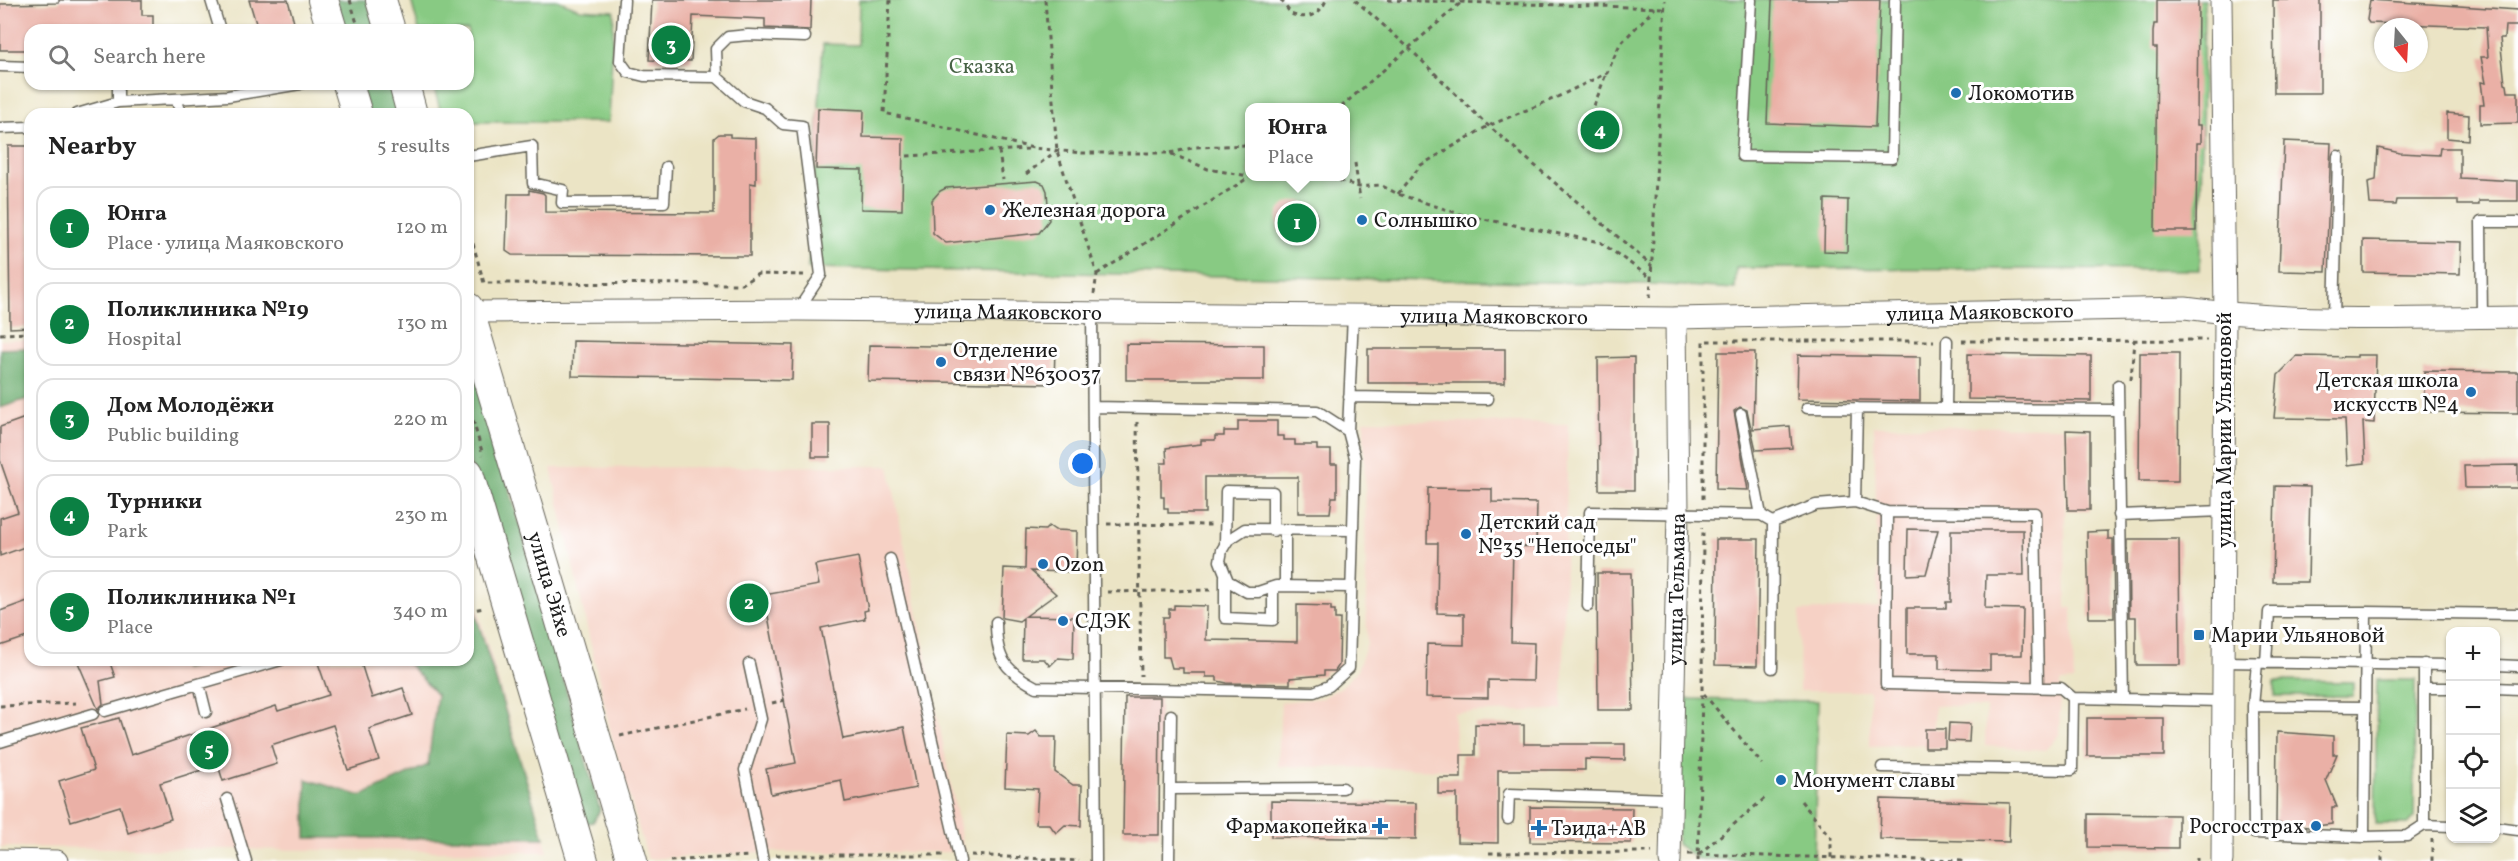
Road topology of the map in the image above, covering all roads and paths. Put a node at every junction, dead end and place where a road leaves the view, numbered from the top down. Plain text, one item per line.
1 (211, 0) edge
2 (323, 0) edge
3 (350, 0) edge
4 (381, 0) edge
5 (624, 0) edge
6 (890, 0) edge
7 (1045, 0) edge
8 (1281, 0) edge
9 (1326, 0) edge
10 (1355, 0) edge
11 (1388, 0) edge
12 (1660, 0) edge
13 (1665, 0) edge
14 (1751, 0) edge
15 (1895, 0) edge
16 (2221, 0) edge
17 (1464, 1) edge
18 (1501, 2) edge
19 (1655, 8) junction
20 (1664, 8) junction
21 (218, 24) edge
22 (330, 24) edge
23 (357, 24) edge
24 (388, 24) edge
25 (805, 38) dead end
26 (1409, 48) junction
27 (0, 66) edge
28 (24, 67) edge
29 (1607, 73) junction
30 (717, 77) junction
31 (118, 90) edge
32 (226, 90) edge
33 (264, 90) edge
34 (350, 90) edge
35 (406, 90) edge
36 (228, 96) junction
37 (176, 100) junction
38 (118, 102) junction
39 (1347, 103) edge
40 (98, 108) edge
41 (179, 108) edge
42 (355, 108) edge
43 (410, 108) edge
44 (1591, 114) dead end
45 (1488, 126) junction
46 (24, 127) edge
47 (0, 128) edge
48 (1245, 146) edge
49 (1033, 148) junction
50 (999, 151) junction
51 (1057, 151) junction
52 (1169, 153) junction
53 (474, 155) edge
54 (907, 156) dead end
55 (2338, 156) dead end
56 (1355, 163) dead end
57 (666, 166) dead end
58 (1026, 174) dead end
59 (1245, 175) edge
60 (1245, 179) edge
61 (1003, 180) dead end
62 (1342, 181) edge
63 (1359, 187) junction
64 (1398, 194) junction
65 (1360, 199) dead end
66 (2518, 222) edge
67 (474, 247) edge
68 (1652, 266) junction
69 (1097, 274) junction
70 (821, 276) junction
71 (1651, 278) junction
72 (798, 310) junction
73 (474, 311) edge
74 (1092, 312) junction
75 (1353, 314) junction
76 (2225, 314) junction
77 (2482, 317) junction
78 (2518, 317) edge
79 (1649, 318) junction
80 (1676, 318) junction
81 (2334, 318) junction
82 (474, 331) edge
83 (24, 333) edge
84 (0, 334) edge
85 (1947, 340) junction
86 (2134, 340) junction
87 (2223, 340) junction
88 (2118, 385) joint
89 (1349, 397) junction
90 (1488, 399) dead end
91 (1093, 407) junction
92 (1137, 408) junction
93 (1807, 408) dead end
94 (1857, 408) junction
95 (1946, 409) junction
96 (2118, 410) junction
97 (1741, 414) dead end
98 (1348, 431) junction
99 (474, 493) edge
100 (1855, 502) junction
101 (2223, 511) junction
102 (1887, 512) junction
103 (1678, 513) junction
104 (1703, 513) junction
105 (1761, 515) junction
106 (2120, 515) junction
107 (1773, 522) junction
108 (1100, 524) dead end
109 (1139, 524) junction
110 (1217, 525) dead end
111 (1285, 530) junction
112 (1353, 530) junction
113 (1273, 531) junction
114 (1225, 544) junction
115 (890, 559) dead end
116 (1225, 576) junction
117 (1279, 586) junction
118 (1351, 587) junction
119 (1217, 590) dead end
120 (1140, 591) junction
121 (1102, 592) dead end
122 (1588, 606) dead end
123 (2366, 612) junction
124 (2518, 614) edge
125 (996, 622) dead end
126 (2222, 662) junction
127 (2262, 663) junction
128 (749, 664) dead end
129 (2366, 664) junction
130 (2424, 664) junction
131 (2446, 665) edge
132 (2500, 665) edge
133 (260, 666) edge
134 (2518, 666) edge
135 (1772, 668) dead end
136 (199, 684) junction
137 (2038, 687) junction
138 (2424, 688) junction
139 (2446, 688) edge
140 (2500, 688) edge
141 (2518, 689) edge
142 (1095, 690) junction
143 (1141, 690) junction
144 (1702, 693) junction
145 (2073, 698) junction
146 (2123, 699) junction
147 (785, 700) dead end
148 (2222, 701) junction
149 (80, 703) dead end
150 (0, 706) edge
151 (758, 706) junction
152 (2253, 706) junction
153 (2365, 707) junction
154 (105, 711) dead end
155 (206, 712) dead end
156 (93, 714) dead end
157 (1171, 715) dead end
158 (612, 738) dead end
159 (0, 742) edge
160 (1762, 764) dead end
161 (1882, 767) dead end
162 (1343, 788) dead end
163 (1171, 789) junction
164 (1765, 798) dead end
165 (227, 799) dead end
166 (1672, 799) junction
167 (1802, 801) dead end
168 (1508, 819) dead end
169 (2428, 825) junction
170 (2446, 826) edge
171 (2500, 828) edge
172 (2518, 830) edge
173 (2364, 837) junction
174 (1489, 853) dead end
175 (1698, 855) junction
176 (1670, 856) edge
177 (762, 858) edge
178 (960, 858) edge
179 (1831, 858) junction
180 (0, 860) edge
181 (57, 861) edge
182 (246, 861) edge
183 (584, 861) edge
184 (632, 861) edge
185 (670, 861) edge
186 (1079, 861) edge
187 (1096, 861) edge
188 (1169, 861) edge
189 (1698, 861) edge
190 (1965, 861) edge
191 (2222, 861) edge
192 (2432, 861) edge

1 - 21 lane
2 - 22 main road
3 - 23 path
4 - 24 main road
5 - 30 lane
6 - 49 path
7 - 51 path
8 - 9 path
10 - 26 path
11 - 17 path
12 - 20 path
13 - 20 path
14 - 15 lane
16 - 76 street, улица Марии Ульяновой
17 - 18 path
17 - 26 path
18 - 19 path
19 - 20 path
19 - 29 path
20 - 68 path
25 - 30 lane
26 - 39 path
26 - 45 path
27 - 28 lane
29 - 44 path
29 - 45 path
30 - 70 lane
31 - 38 lane
32 - 36 lane
33 - 36 lane
34 - 42 main road
35 - 43 main road
36 - 37 lane
37 - 38 lane
37 - 41 lane
38 - 40 lane
45 - 64 path
45 - 68 path
46 - 47 lane
48 - 52 path
49 - 50 path
49 - 51 path
50 - 54 path
50 - 61 path
51 - 52 path
51 - 58 path
51 - 69 path
52 - 59 path
53 - 57 lane
55 - 81 lane
56 - 63 path
60 - 69 path
62 - 63 path
63 - 64 path
63 - 65 path
64 - 71 path
66 - 77 lane
67 - 70 path
68 - 71 path
69 - 74 path
70 - 72 lane
71 - 79 path
72 - 73 street, улица Маяковского
72 - 74 street, улица Маяковского
74 - 75 street, улица Маяковского
74 - 91 lane
75 - 79 street, улица Маяковского
75 - 89 lane
76 - 80 street, улица Маяковского
76 - 81 street, улица Маяковского
76 - 87 street, улица Марии Ульяновой
77 - 78 street, улица Маяковского
77 - 81 street, улица Маяковского
79 - 80 street, улица Маяковского
80 - 103 street, улица Тельмана
82 - 184 main road, улица Эйхе
83 - 84 path
85 - 86 path
85 - 95 lane
85 - 104 path
86 - 87 path
86 - 88 path
87 - 101 street, улица Марии Ульяновой
88 - 96 lane
89 - 90 lane
89 - 98 lane
91 - 92 lane
91 - 142 lane
92 - 98 lane
92 - 109 path
93 - 94 lane
94 - 95 lane
94 - 100 lane
95 - 96 lane
96 - 106 lane
97 - 105 lane
98 - 112 lane
99 - 183 main road
100 - 102 lane
100 - 107 lane
101 - 106 lane
101 - 126 street, улица Марии Ульяновой
102 - 137 lane
102 - 137 lane
103 - 104 lane
103 - 122 lane
103 - 166 street, улица Тельмана
104 - 105 lane
104 - 144 path
105 - 107 lane
106 - 146 lane
107 - 135 lane
108 - 109 path
109 - 110 path
109 - 120 path
111 - 112 lane
111 - 113 lane
111 - 117 lane
112 - 118 lane
113 - 114 lane
113 - 114 lane
114 - 116 lane
115 - 178 lane
116 - 117 lane
116 - 117 lane
117 - 118 lane
118 - 143 lane
119 - 120 path
120 - 121 path
120 - 143 path
123 - 124 lane
123 - 127 lane
123 - 129 lane
125 - 142 lane
126 - 127 lane
126 - 148 street, улица Марии Ульяновой
127 - 129 lane
127 - 152 lane
128 - 151 lane
129 - 130 lane
129 - 153 lane
130 - 131 lane
130 - 138 lane
132 - 134 lane
133 - 136 lane
136 - 154 lane
136 - 155 lane
137 - 145 lane
138 - 139 lane
138 - 169 lane
140 - 141 lane
142 - 143 lane
142 - 187 lane
144 - 160 path
144 - 175 path
145 - 146 lane
145 - 161 lane
146 - 148 lane
147 - 151 path
148 - 191 street, улица Марии Ульяновой
149 - 150 path
151 - 158 path
151 - 177 lane
152 - 153 lane
152 - 173 lane
153 - 173 lane
156 - 159 lane
157 - 163 lane
162 - 163 lane
163 - 188 lane
164 - 175 path
165 - 182 lane
166 - 168 lane
166 - 176 street, улица Тельмана
167 - 179 path
169 - 170 lane
169 - 173 lane
169 - 192 path
171 - 172 lane
174 - 176 path
175 - 176 path
175 - 179 path
175 - 189 path
177 - 178 path
177 - 185 path
178 - 186 path
179 - 190 path
180 - 181 street

